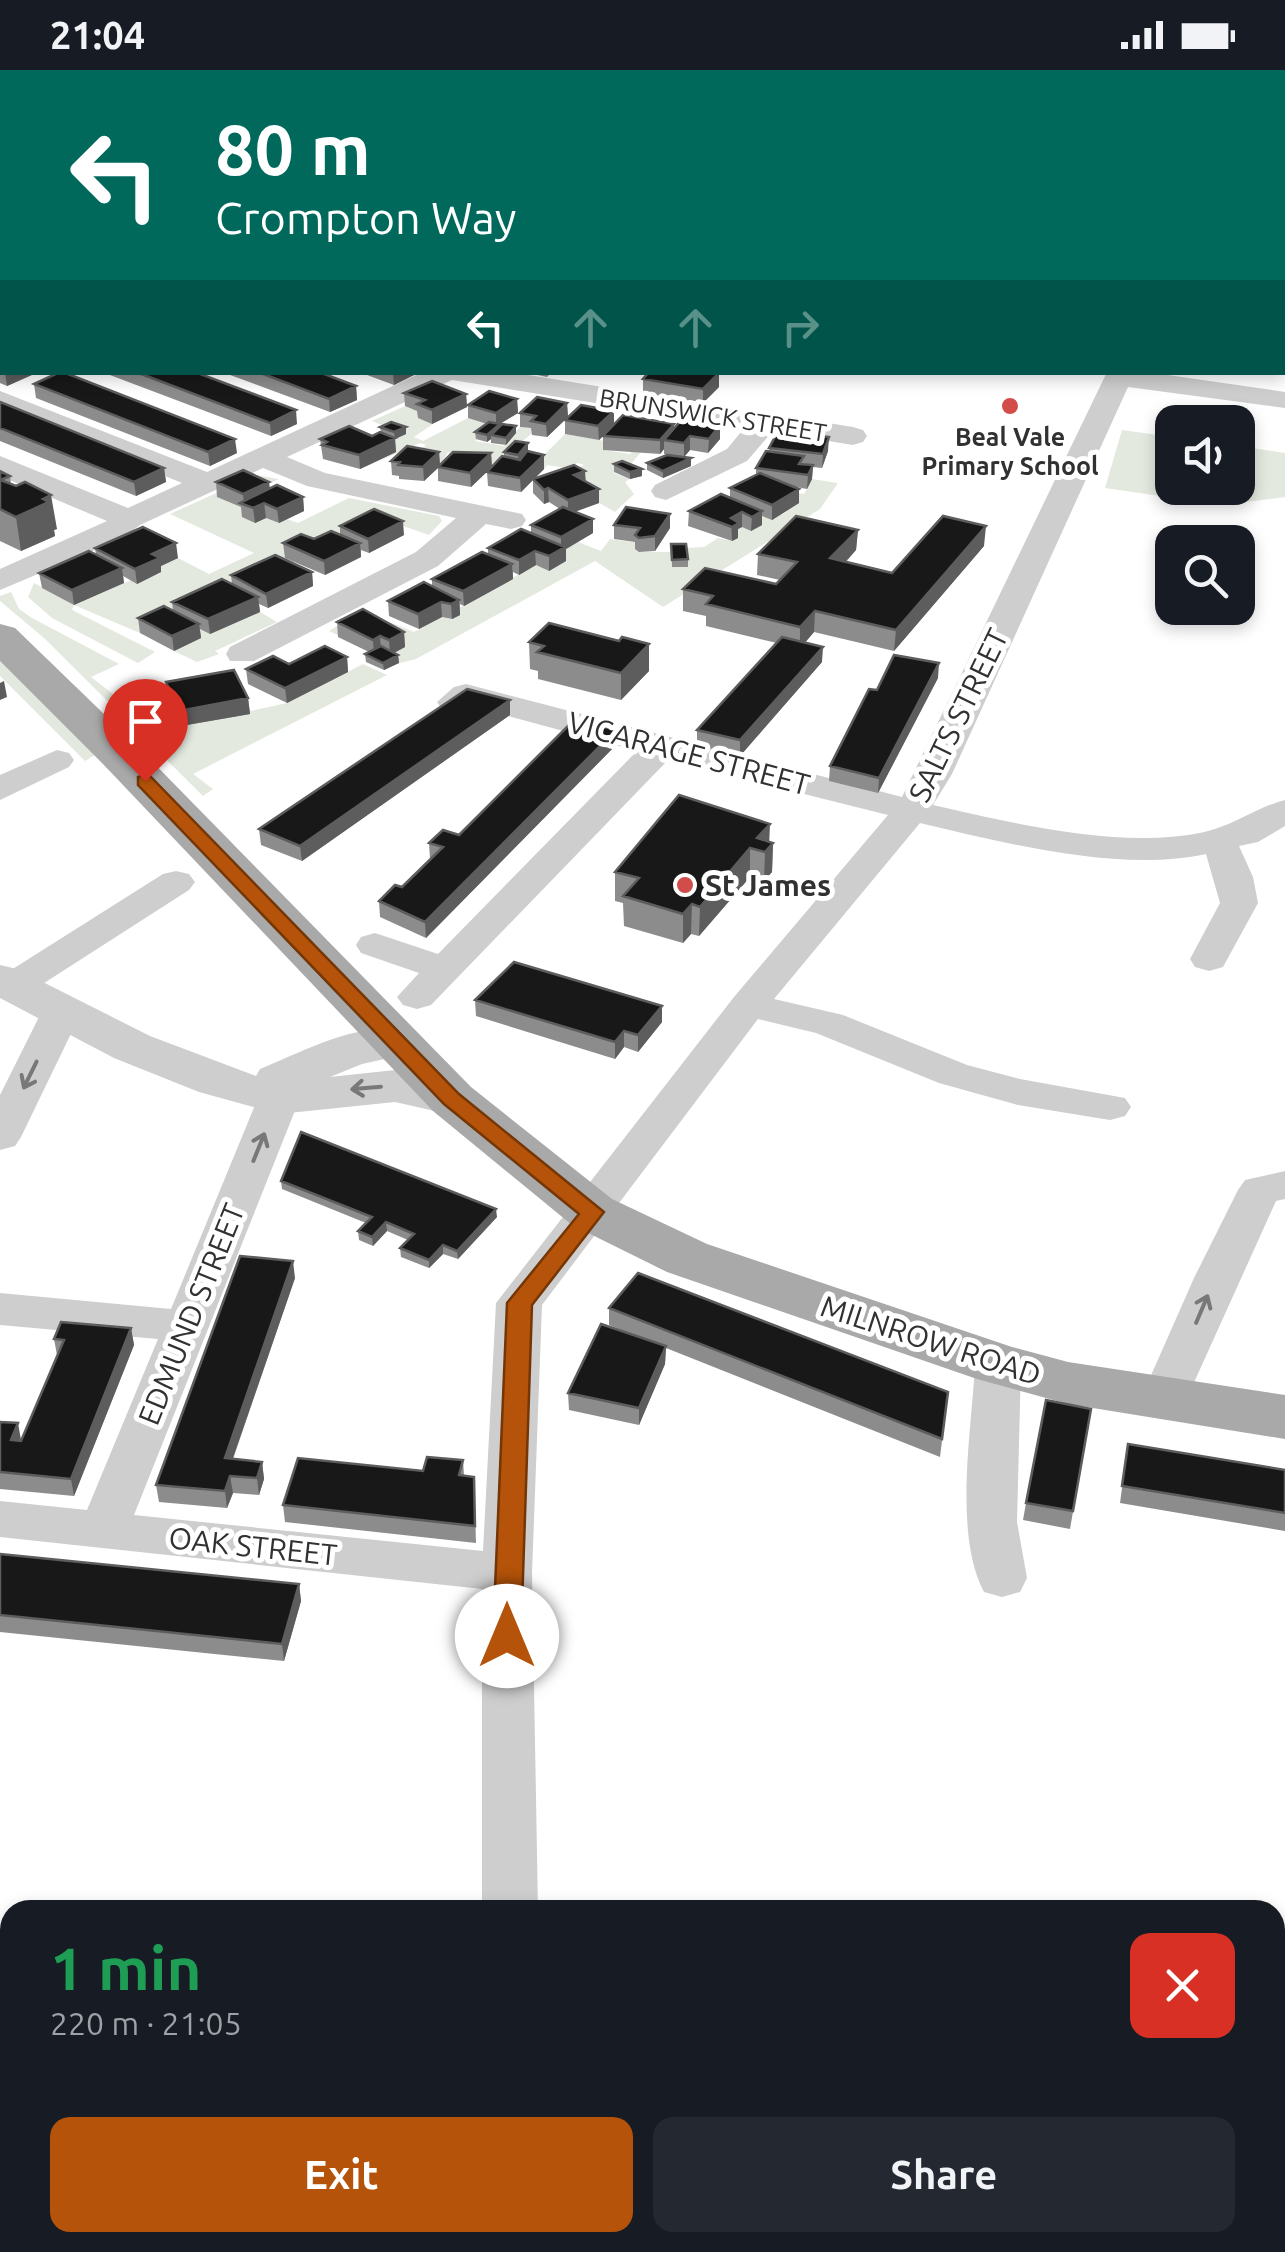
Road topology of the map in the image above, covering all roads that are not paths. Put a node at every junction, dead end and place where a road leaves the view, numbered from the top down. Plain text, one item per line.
1 (443, 375) edge
2 (488, 375) edge
3 (1120, 375) edge
4 (564, 381) edge
5 (34, 385) edge
6 (1, 399) edge
7 (1285, 400) edge
8 (300, 412) edge
9 (764, 424) junction
10 (335, 425) junction
11 (854, 436) dead end
12 (264, 458) junction
13 (0, 465) edge
14 (208, 483) junction
15 (666, 491) dead end
16 (479, 514) junction
17 (129, 519) junction
18 (511, 520) dead end
19 (0, 580) edge
20 (0, 637) edge
21 (242, 654) dead end
22 (434, 716) edge
23 (661, 747) junction
24 (57, 760) dead end
25 (5, 781) edge
26 (912, 810) junction
27 (1285, 811) edge
28 (1219, 841) junction
29 (176, 882) dead end
30 (374, 945) dead end
31 (1210, 958) dead end
32 (444, 969) junction
33 (7, 982) edge
34 (748, 1005) junction
35 (61, 1013) junction
36 (405, 1020) junction
37 (266, 1094) junction
38 (452, 1099) junction
39 (1110, 1106) dead end
40 (0, 1137) edge
41 (1273, 1188) edge
42 (592, 1212) junction
43 (0, 1308) edge
44 (186, 1326) junction
45 (998, 1364) junction
46 (1164, 1398) junction
47 (1285, 1417) edge
48 (0, 1519) edge
49 (104, 1530) junction
50 (507, 1573) junction
51 (1002, 1578) dead end
52 (510, 1900) edge

1 - 10 street
2 - 4 street, BRUNSWICK STREET
3 - 7 street
3 - 26 street, SALTS STREET
4 - 9 street, BRUNSWICK STREET
5 - 6 street
6 - 14 street
8 - 10 street
9 - 11 street, BRUNSWICK STREET
9 - 15 street
10 - 12 street
12 - 14 street
12 - 16 street
13 - 17 street
14 - 17 street
16 - 18 street
16 - 21 street
17 - 19 street
20 - 36 main road, MILNROW ROAD
22 - 23 street, VICARAGE STREET
23 - 26 street, VICARAGE STREET
23 - 32 street
24 - 25 street
26 - 28 street, VICARAGE STREET
26 - 34 street, SALTS STREET
27 - 28 street, VICARAGE STREET
28 - 31 street
29 - 33 street
30 - 32 street
32 - 36 street
33 - 35 street
34 - 39 street
34 - 42 street, SALTS STREET
35 - 37 street
35 -> 40 street
36 - 37 street
36 - 38 main road, MILNROW ROAD
38 -> 37 street
44 -> 37 street, EDMUND STREET
38 - 42 main road, MILNROW ROAD
46 -> 41 street
42 - 45 main road, MILNROW ROAD
42 - 50 street, SALTS STREET
43 - 44 street
44 - 49 street, EDMUND STREET
45 - 46 main road, MILNROW ROAD
45 - 51 street
46 - 47 main road, MILNROW ROAD
48 - 49 street, OAK STREET
49 - 50 street, OAK STREET
50 - 52 street, SALTS STREET

